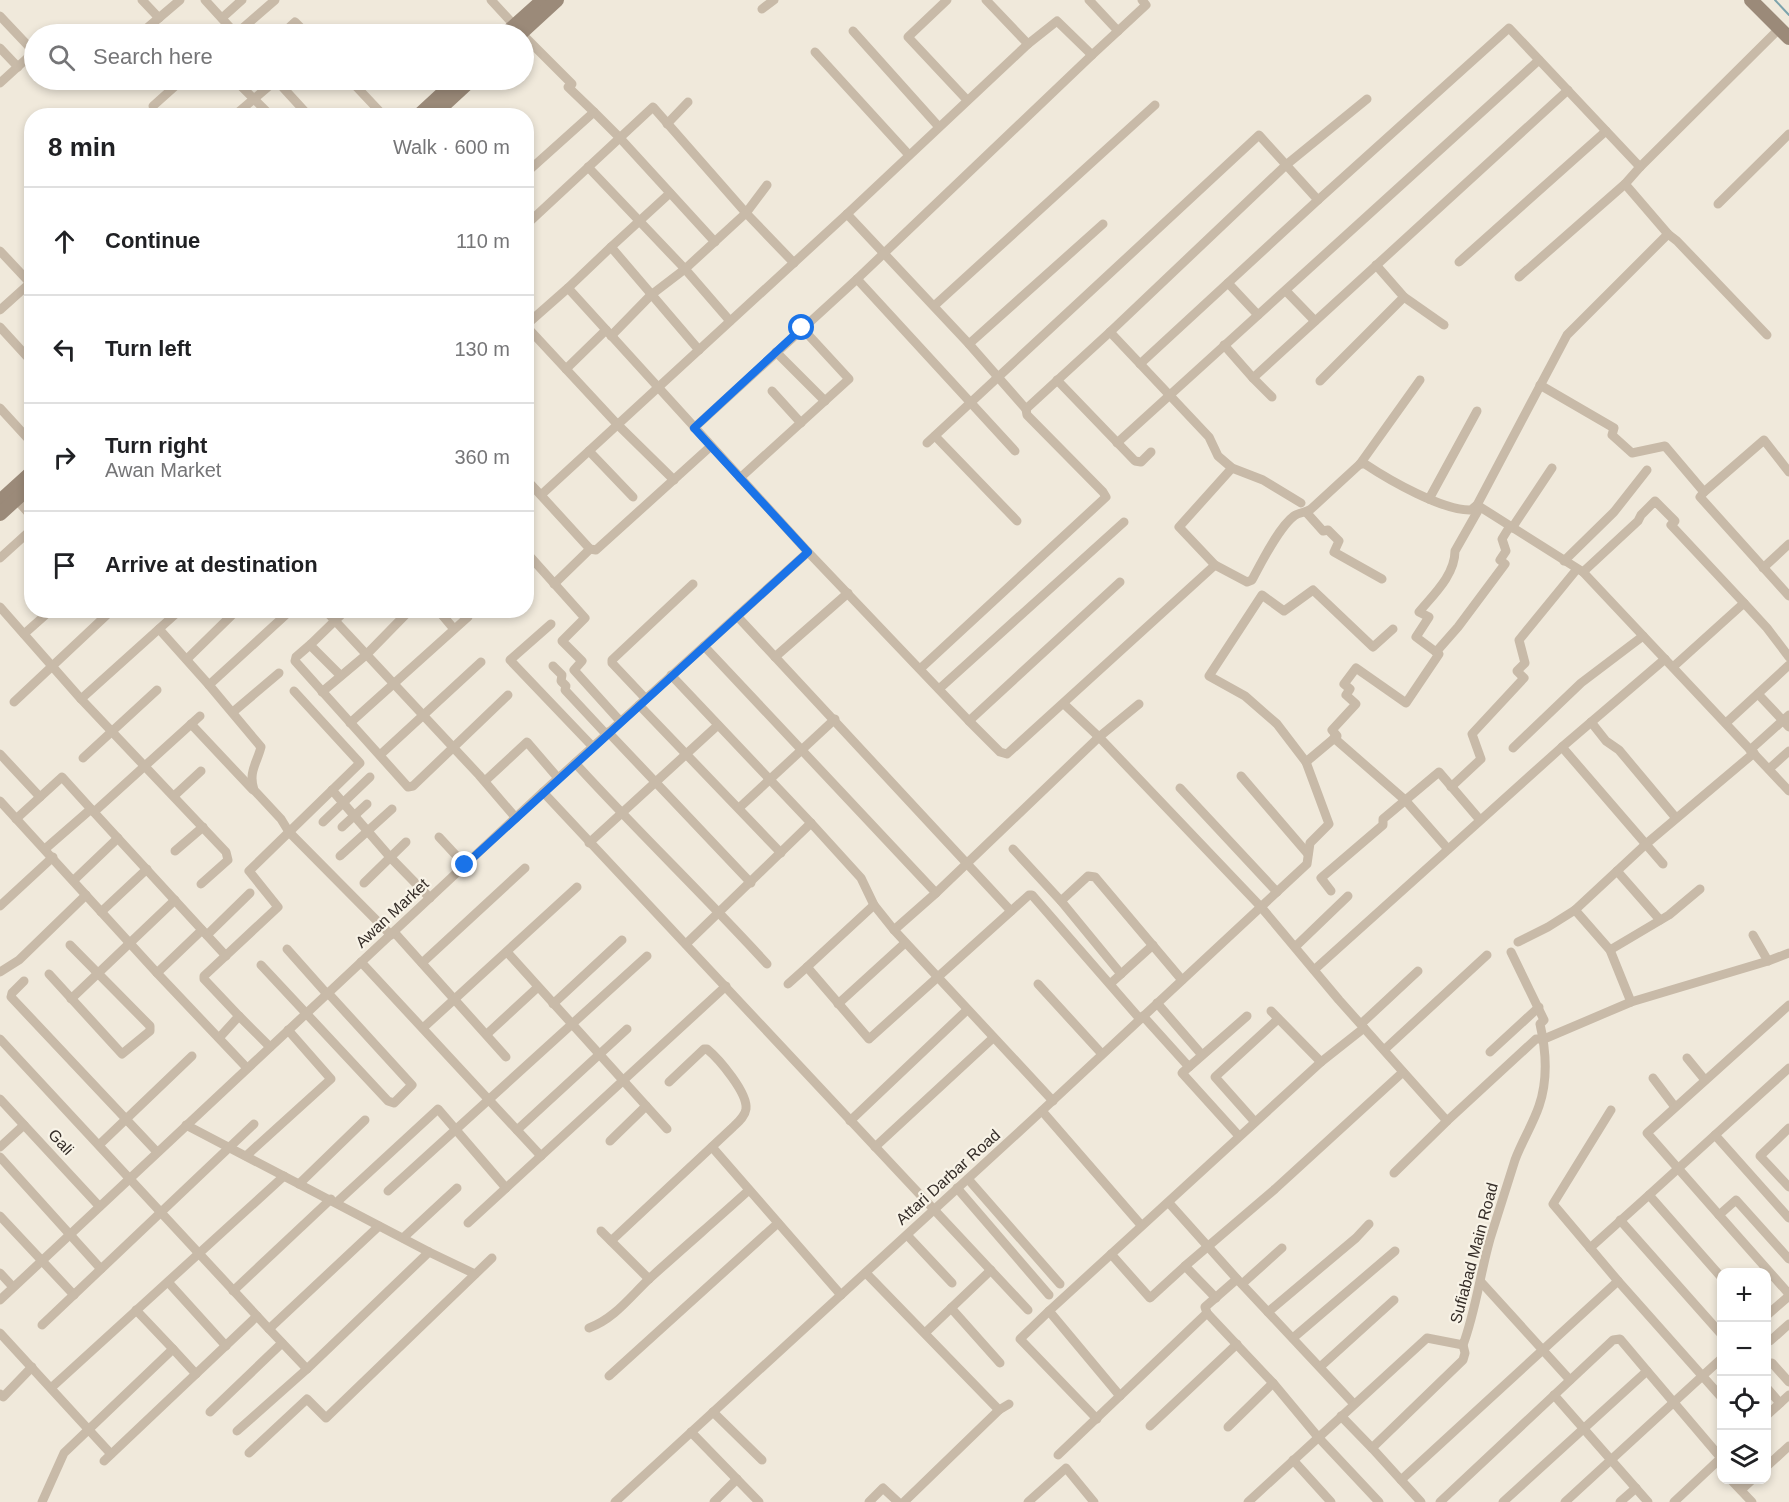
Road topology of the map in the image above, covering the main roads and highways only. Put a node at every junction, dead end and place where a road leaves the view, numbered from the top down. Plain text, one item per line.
1 (543, 0) edge
2 (557, 0) edge
3 (1751, 0) edge
4 (525, 24) edge
5 (529, 24) edge
6 (1785, 33) edge
7 (446, 90) edge
8 (460, 90) edge
9 (427, 108) edge
10 (441, 108) edge
11 (24, 479) edge
12 (24, 492) edge
13 (0, 501) edge
14 (0, 514) edge

1 - 4 main road
2 - 5 main road
3 - 6 main road
7 - 9 main road
8 - 10 main road
11 - 13 main road
12 - 14 main road

